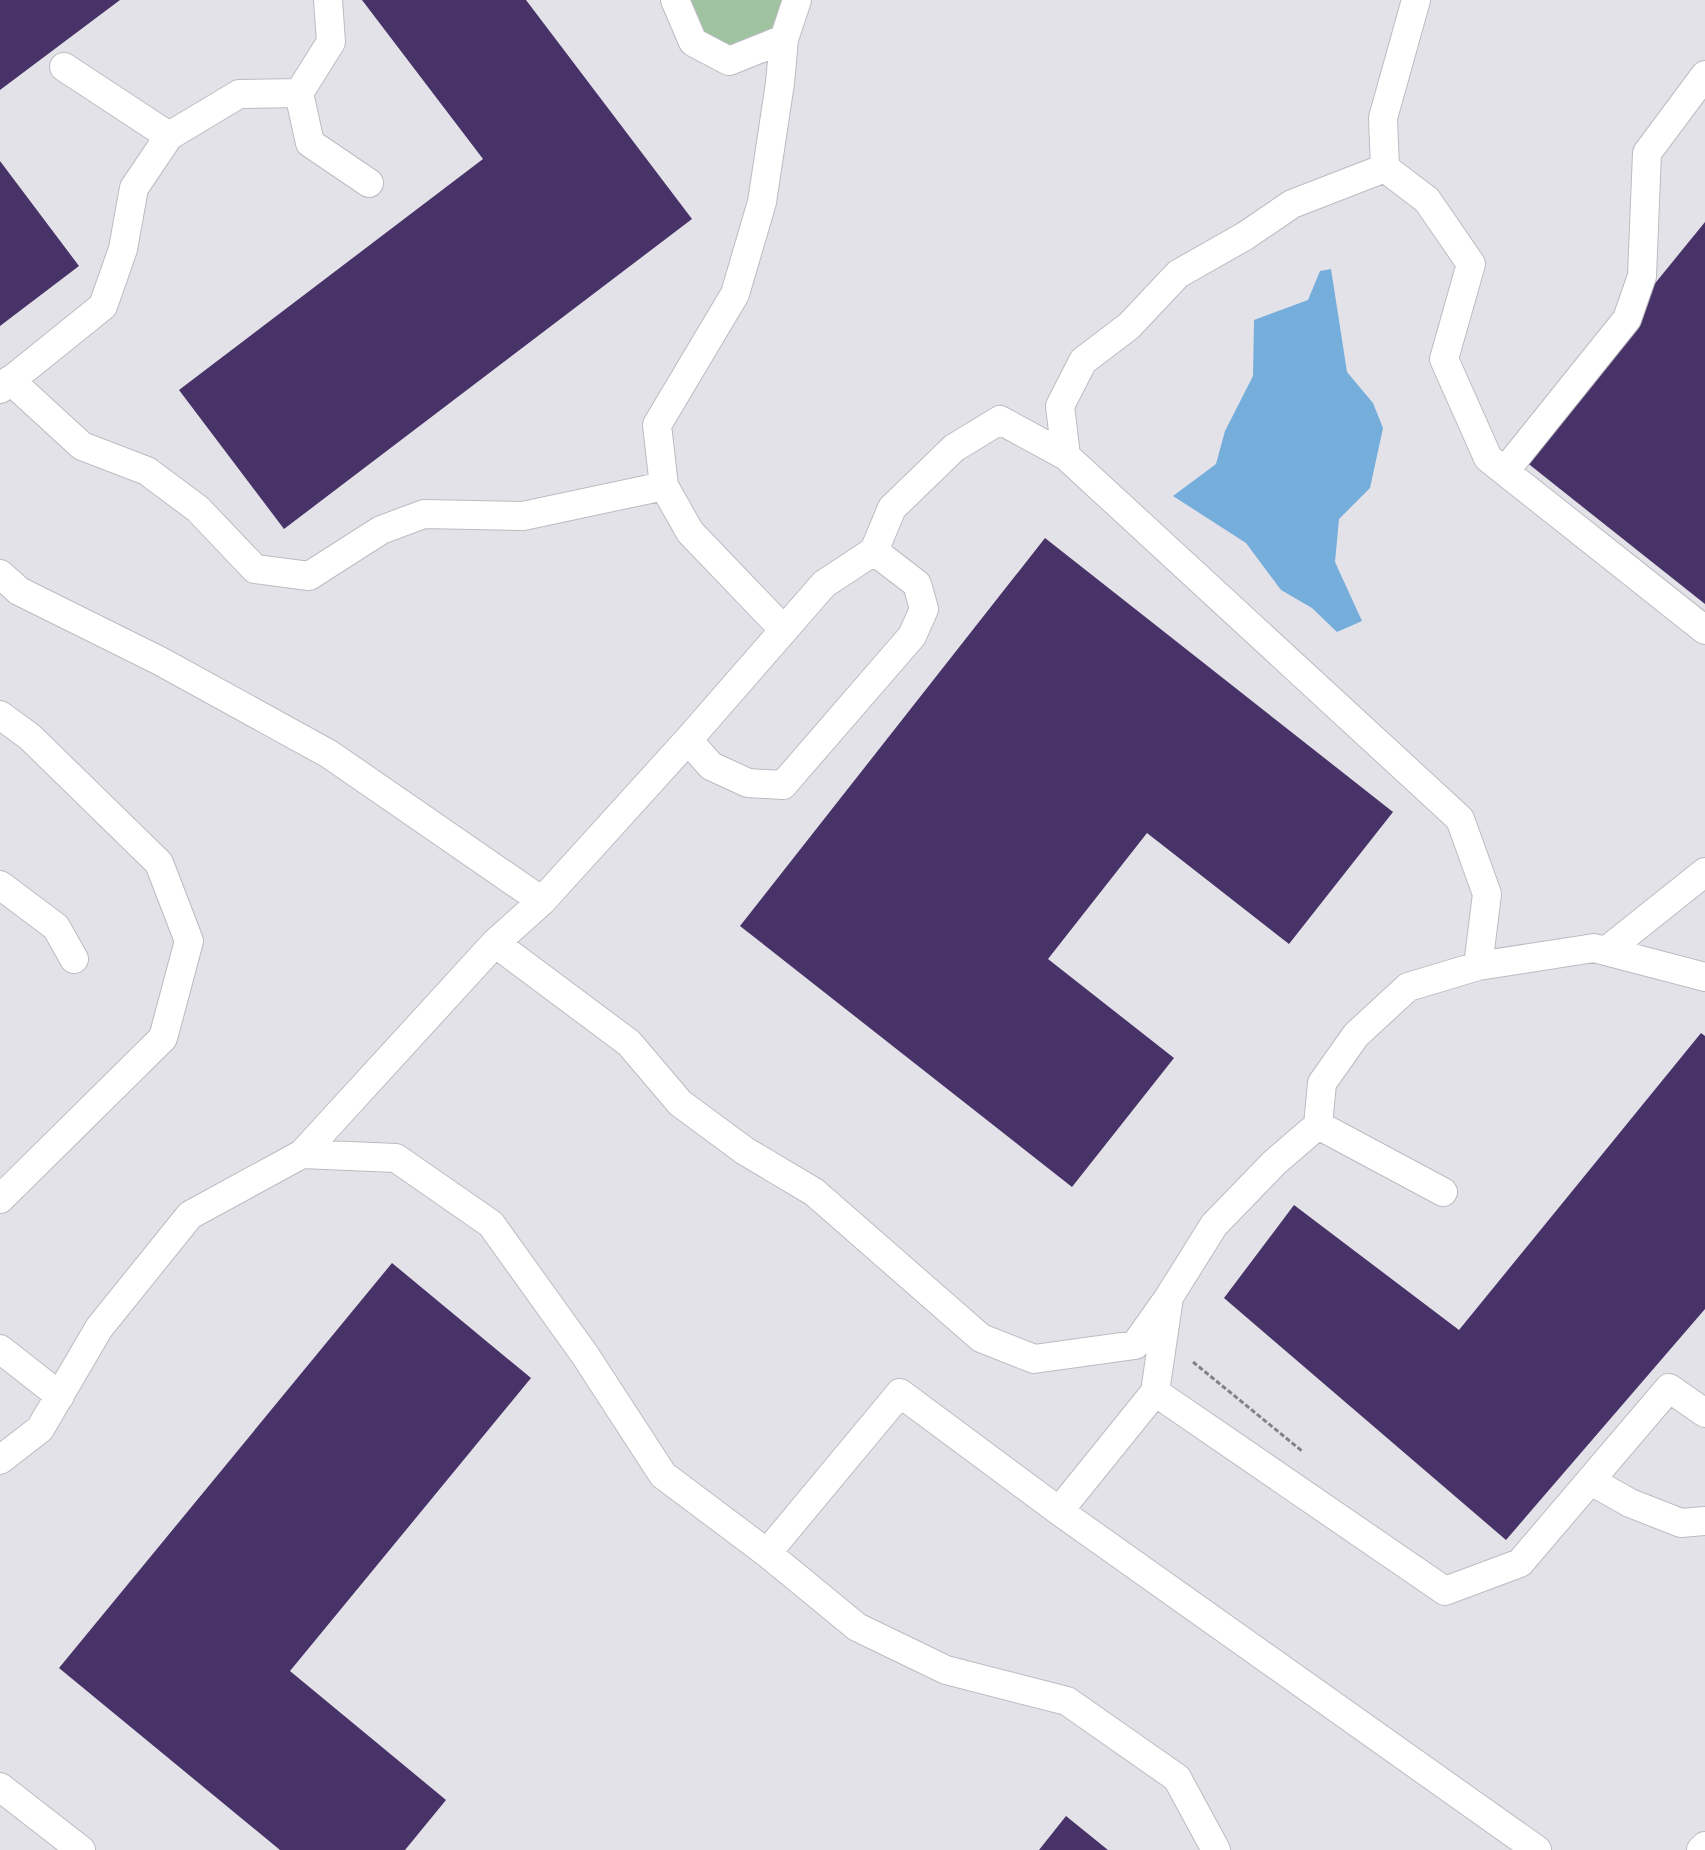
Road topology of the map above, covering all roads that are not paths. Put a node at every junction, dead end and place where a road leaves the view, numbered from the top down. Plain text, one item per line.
1 (328, 0) edge
2 (674, 0) edge
3 (797, 0) edge
4 (1416, 0) edge
5 (784, 39) junction
6 (64, 68) dead end
7 (1705, 75) edge
8 (299, 93) junction
9 (169, 136) junction
10 (1385, 168) junction
11 (369, 183) dead end
12 (5, 385) edge
13 (1066, 456) junction
14 (1505, 472) junction
15 (664, 486) junction
16 (874, 551) junction
17 (0, 574) edge
18 (783, 630) junction
19 (1705, 630) edge
20 (0, 715) edge
21 (688, 740) junction
22 (1705, 872) edge
23 (0, 885) edge
24 (542, 901) junction
25 (495, 942) junction
26 (1606, 951) junction
27 (74, 959) dead end
28 (1478, 966) junction
29 (1705, 977) edge
30 (1318, 1125) junction
31 (302, 1154) junction
32 (1443, 1192) dead end
33 (0, 1198) edge
34 (1170, 1296) junction
35 (0, 1349) edge
36 (1155, 1392) junction
37 (60, 1396) junction
38 (1705, 1414) edge
39 (0, 1460) edge
40 (1590, 1481) junction
41 (1058, 1511) junction
42 (1705, 1521) edge
43 (767, 1553) junction
44 (0, 1787) edge
45 (1705, 1846) edge
46 (81, 1850) edge
47 (1216, 1850) edge
48 (1537, 1850) edge
49 (1702, 1850) edge

1 - 8 lane
2 - 5 lane
3 - 5 lane
4 - 10 lane
5 - 15 lane
6 - 9 lane
7 - 14 lane
8 - 9 lane
8 - 11 lane
9 - 12 lane
10 - 13 lane
10 - 14 lane
12 - 15 lane
13 - 16 lane
13 - 28 lane
14 - 19 lane
15 - 18 lane
16 - 18 lane
16 - 21 lane
17 - 24 lane
18 - 21 lane
20 - 33 lane
21 - 24 lane
22 - 26 lane
23 - 27 lane
24 - 25 lane
25 - 31 lane
25 - 34 lane
26 - 28 lane
26 - 29 lane
28 - 30 lane
30 - 32 lane
30 - 34 lane
31 - 37 lane
31 - 43 lane
34 - 36 lane
35 - 37 lane
36 - 40 lane
36 - 41 lane
37 - 39 lane
38 - 40 lane
40 - 42 lane
41 - 43 lane
41 - 48 lane
43 - 47 lane
44 - 46 lane
45 - 49 lane

